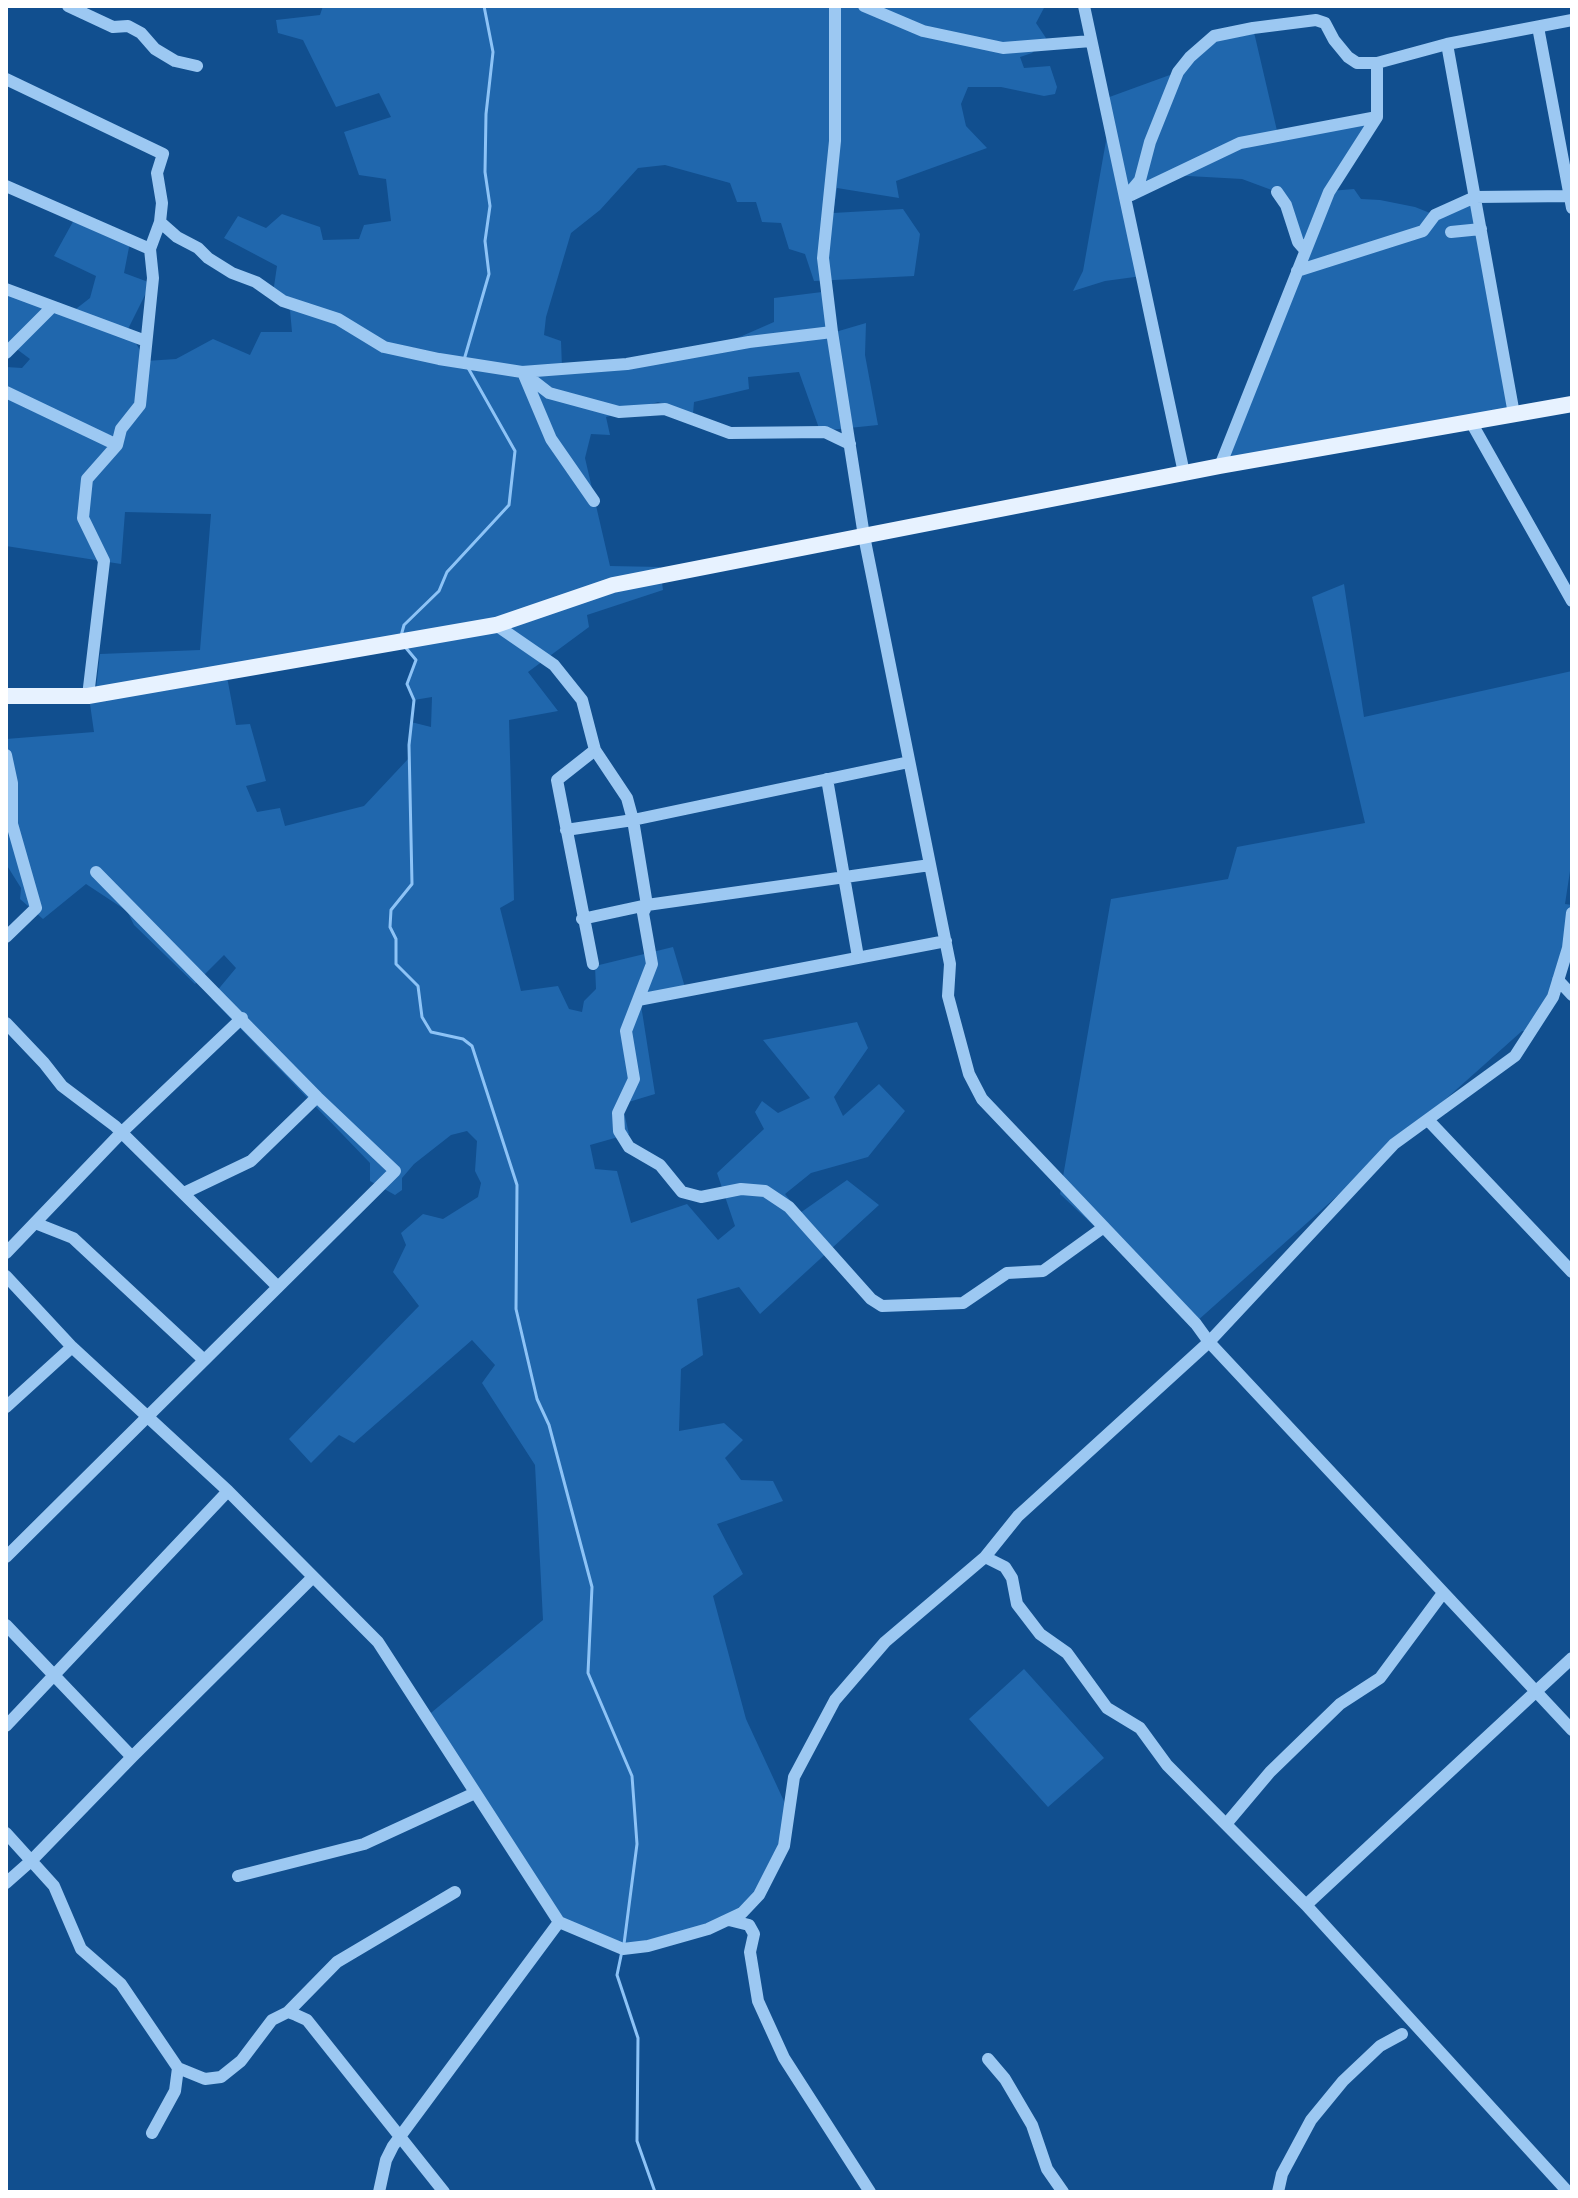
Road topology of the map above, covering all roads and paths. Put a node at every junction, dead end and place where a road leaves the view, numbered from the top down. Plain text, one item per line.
1 (68, 6) edge
2 (835, 6) edge
3 (864, 6) edge
4 (901, 6) edge
5 (1084, 6) edge
6 (895, 19) junction
7 (1572, 20) edge
8 (1538, 27) junction
9 (1091, 41) junction
10 (1447, 44) junction
11 (1377, 63) junction
12 (197, 66) dead end
13 (6, 79) edge
14 (1377, 117) junction
15 (6, 186) edge
16 (1277, 192) dead end
17 (1571, 195) edge
18 (1475, 197) junction
19 (1125, 198) junction
20 (160, 222) junction
21 (1481, 229) junction
22 (1451, 232) dead end
23 (150, 249) junction
24 (1305, 250) junction
25 (1297, 271) junction
26 (6, 289) edge
27 (51, 308) junction
28 (832, 332) junction
29 (146, 341) junction
30 (6, 353) edge
31 (522, 372) junction
32 (6, 392) edge
33 (1572, 404) edge
34 (1514, 414) junction
35 (1471, 422) junction
36 (850, 444) junction
37 (117, 445) junction
38 (1220, 466) junction
39 (1184, 473) junction
40 (594, 501) dead end
41 (864, 536) junction
42 (1568, 587) edge
43 (1572, 601) edge
44 (496, 625) junction
45 (6, 696) edge
46 (88, 696) junction
47 (595, 750) junction
48 (6, 755) edge
49 (909, 762) junction
50 (827, 779) junction
51 (8, 812) edge
52 (633, 820) junction
53 (566, 830) junction
54 (930, 865) junction
55 (96, 872) dead end
56 (844, 878) junction
57 (647, 905) junction
58 (1572, 913) edge
59 (582, 919) junction
60 (6, 937) edge
61 (946, 941) junction
62 (1570, 949) edge
63 (858, 957) junction
64 (593, 964) dead end
65 (1558, 980) junction
66 (1572, 995) edge
67 (638, 1000) junction
68 (242, 1018) junction
69 (6, 1023) edge
70 (317, 1097) junction
71 (1428, 1120) junction
72 (121, 1133) junction
73 (184, 1193) junction
74 (35, 1223) junction
75 (1104, 1227) junction
76 (6, 1253) edge
77 (1572, 1272) edge
78 (6, 1276) edge
79 (278, 1287) junction
80 (1209, 1342) junction
81 (72, 1347) junction
82 (204, 1360) junction
83 (6, 1407) edge
84 (148, 1416) junction
85 (228, 1491) junction
86 (6, 1557) edge
87 (985, 1557) junction
88 (313, 1577) junction
89 (1443, 1593) junction
90 (6, 1625) edge
91 (1572, 1658) edge
92 (55, 1676) junction
93 (1536, 1690) junction
94 (6, 1726) edge
95 (1572, 1730) edge
96 (132, 1757) junction
97 (475, 1793) junction
98 (1227, 1823) junction
99 (6, 1833) edge
100 (32, 1860) junction
101 (238, 1876) dead end
102 (6, 1883) edge
103 (455, 1892) dead end
104 (1306, 1905) junction
105 (729, 1920) junction
106 (559, 1922) junction
107 (288, 2012) junction
108 (1402, 2034) dead end
109 (988, 2059) dead end
110 (178, 2068) junction
111 (152, 2133) dead end
112 (401, 2135) junction
113 (379, 2192) edge
114 (444, 2192) edge
115 (870, 2192) edge
116 (1063, 2192) edge
117 (1278, 2192) edge
118 (1568, 2192) edge

1 - 12 street
2 - 28 street
3 - 6 street
4 - 6 street
5 - 9 street
6 - 9 street
7 - 8 street
8 - 10 street
8 - 17 street
9 - 19 street
10 - 11 street
10 - 18 street
11 - 14 street
11 - 19 street
13 - 20 street
14 - 19 street
14 - 24 street
15 - 23 street
16 - 24 street
17 - 18 street
18 - 21 street
18 - 25 street
19 - 39 street
20 - 23 street
20 - 31 street
21 - 22 street
21 - 34 street
23 - 29 street
24 - 25 street
25 - 38 street
26 - 27 street
27 - 29 street
27 - 30 street
28 - 31 street
28 - 36 street
29 - 37 street
31 - 36 street
31 - 40 street
32 - 37 street
33 - 34 main road
34 - 35 main road
35 - 38 main road
35 - 42 street
36 - 41 street
37 - 46 street
38 - 39 main road
39 - 41 main road
41 - 44 main road
41 - 49 street
42 - 43 street
44 - 46 main road
44 - 47 street
45 - 46 main road
47 - 52 street
47 - 53 street
48 - 51 street
49 - 50 street
49 - 54 street
50 - 52 street
50 - 56 street
51 - 60 street
52 - 53 street
52 - 57 street
53 - 59 street
54 - 56 street
54 - 61 street
55 - 68 street
56 - 57 street
56 - 63 street
57 - 59 street
57 - 67 street
58 - 62 street
59 - 64 street
61 - 63 street
61 - 75 street
62 - 65 street
63 - 67 street
65 - 66 street
65 - 71 street
67 - 75 street
68 - 70 street
68 - 72 street
69 - 72 street
70 - 73 street
70 - 79 street
71 - 77 street
71 - 80 street
72 - 73 street
72 - 74 street
73 - 79 street
74 - 76 street
74 - 82 street
75 - 80 street
78 - 81 street
79 - 82 street
80 - 87 street
80 - 89 street
81 - 83 street
81 - 84 street
82 - 84 street
84 - 85 street
84 - 86 street
85 - 88 street
85 - 92 street
87 - 98 street
87 - 105 street
88 - 96 street
88 - 97 street
89 - 93 street
89 - 98 street
90 - 92 street
91 - 93 street
92 - 94 street
92 - 96 street
93 - 95 street
93 - 104 street
96 - 100 street
97 - 101 street
97 - 106 street
98 - 104 street
99 - 100 street
100 - 102 street
100 - 110 street
103 - 107 street
104 - 118 street
105 - 106 street
105 - 115 street
106 - 112 street
107 - 110 street
107 - 112 street
108 - 117 street
109 - 116 street
110 - 111 street
112 - 113 street
112 - 114 street

